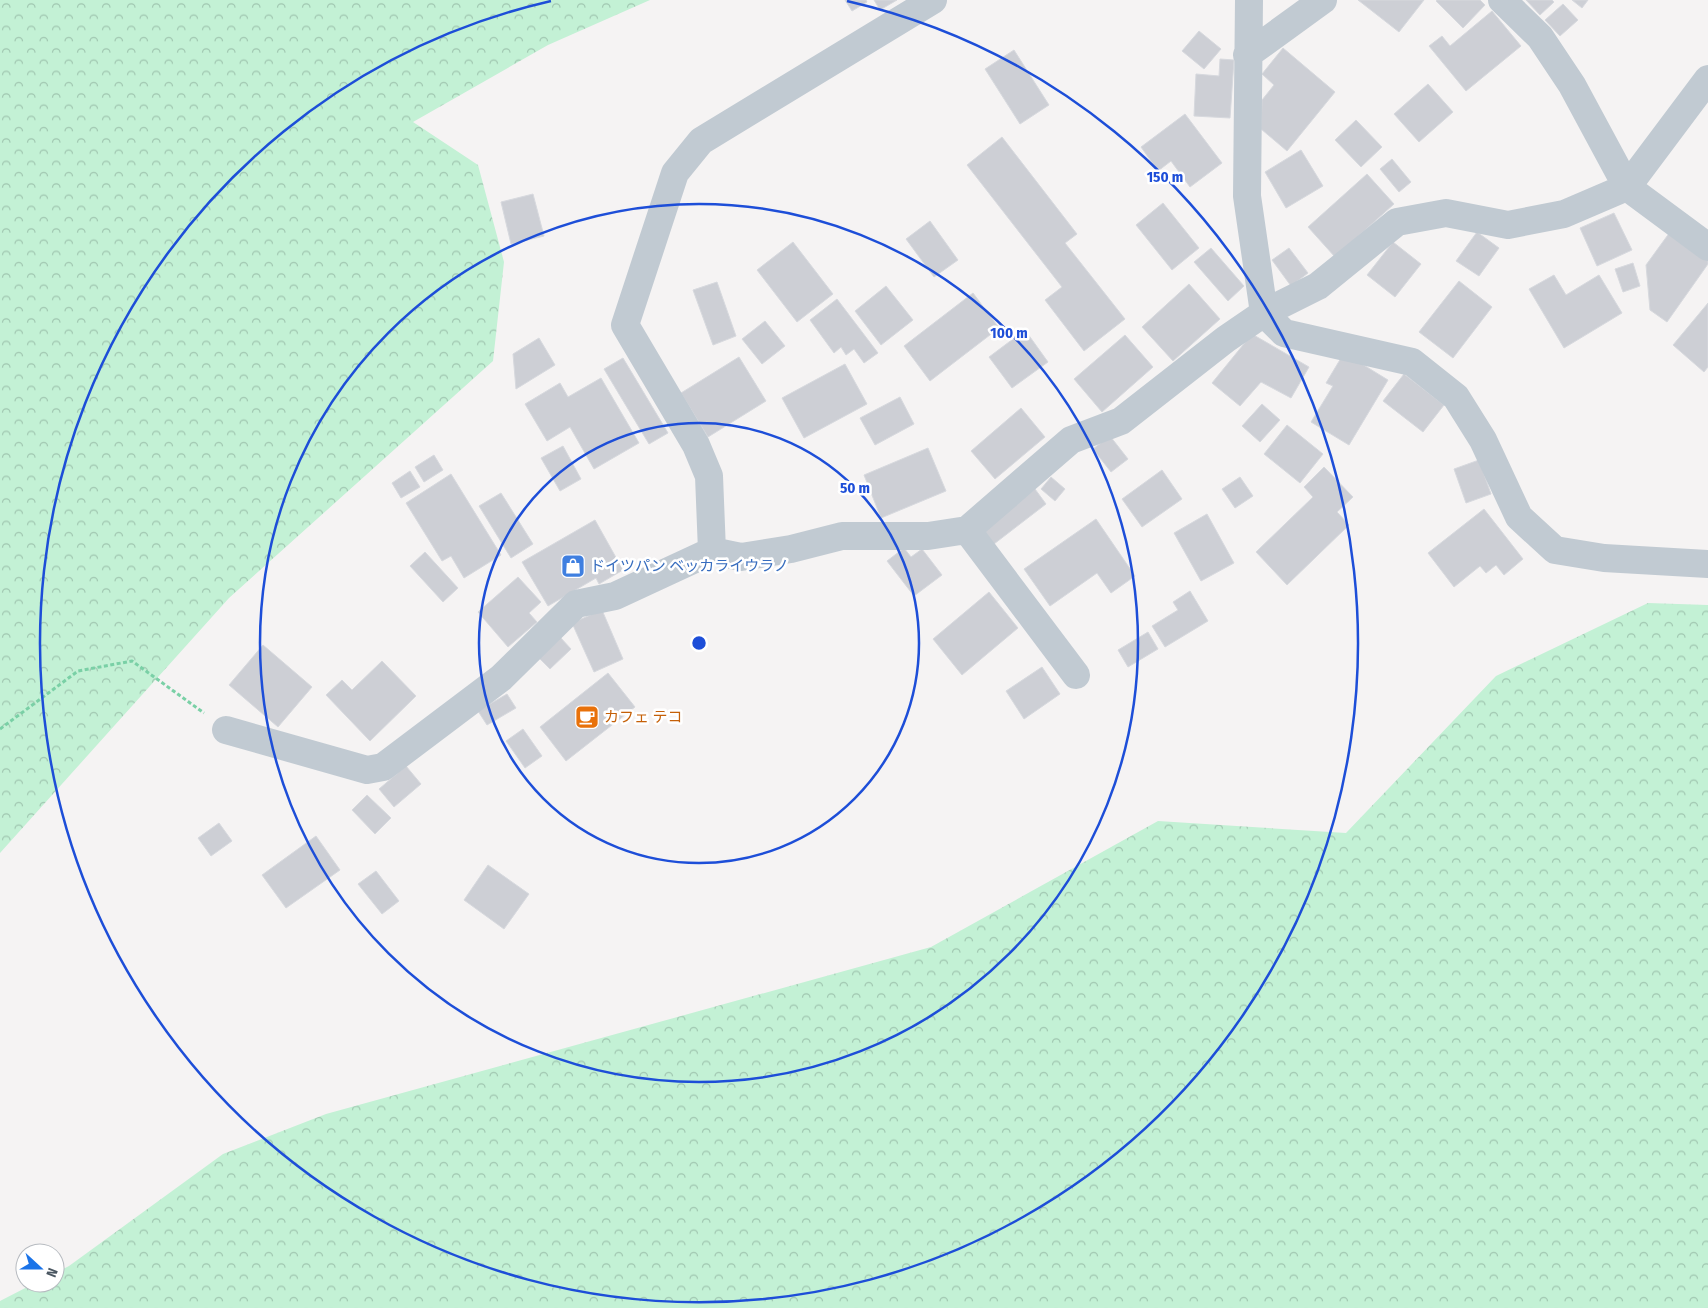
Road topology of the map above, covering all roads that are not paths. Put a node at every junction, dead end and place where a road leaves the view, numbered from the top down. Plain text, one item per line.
1 (933, 0) edge
2 (1249, 0) edge
3 (1323, 0) edge
4 (1502, 0) edge
5 (1247, 55) junction
6 (1708, 79) edge
7 (1627, 187) junction
8 (1708, 247) edge
9 (1264, 313) junction
10 (967, 530) junction
11 (712, 551) junction
12 (1708, 564) edge
13 (1076, 675) dead end
14 (226, 730) road end

1 - 11 street
2 - 5 street
3 - 5 street
4 - 7 street
5 - 9 street
6 - 7 street
7 - 8 street
7 - 9 street
9 - 10 street
9 - 12 street
10 - 11 street
10 - 13 street
11 - 14 street

